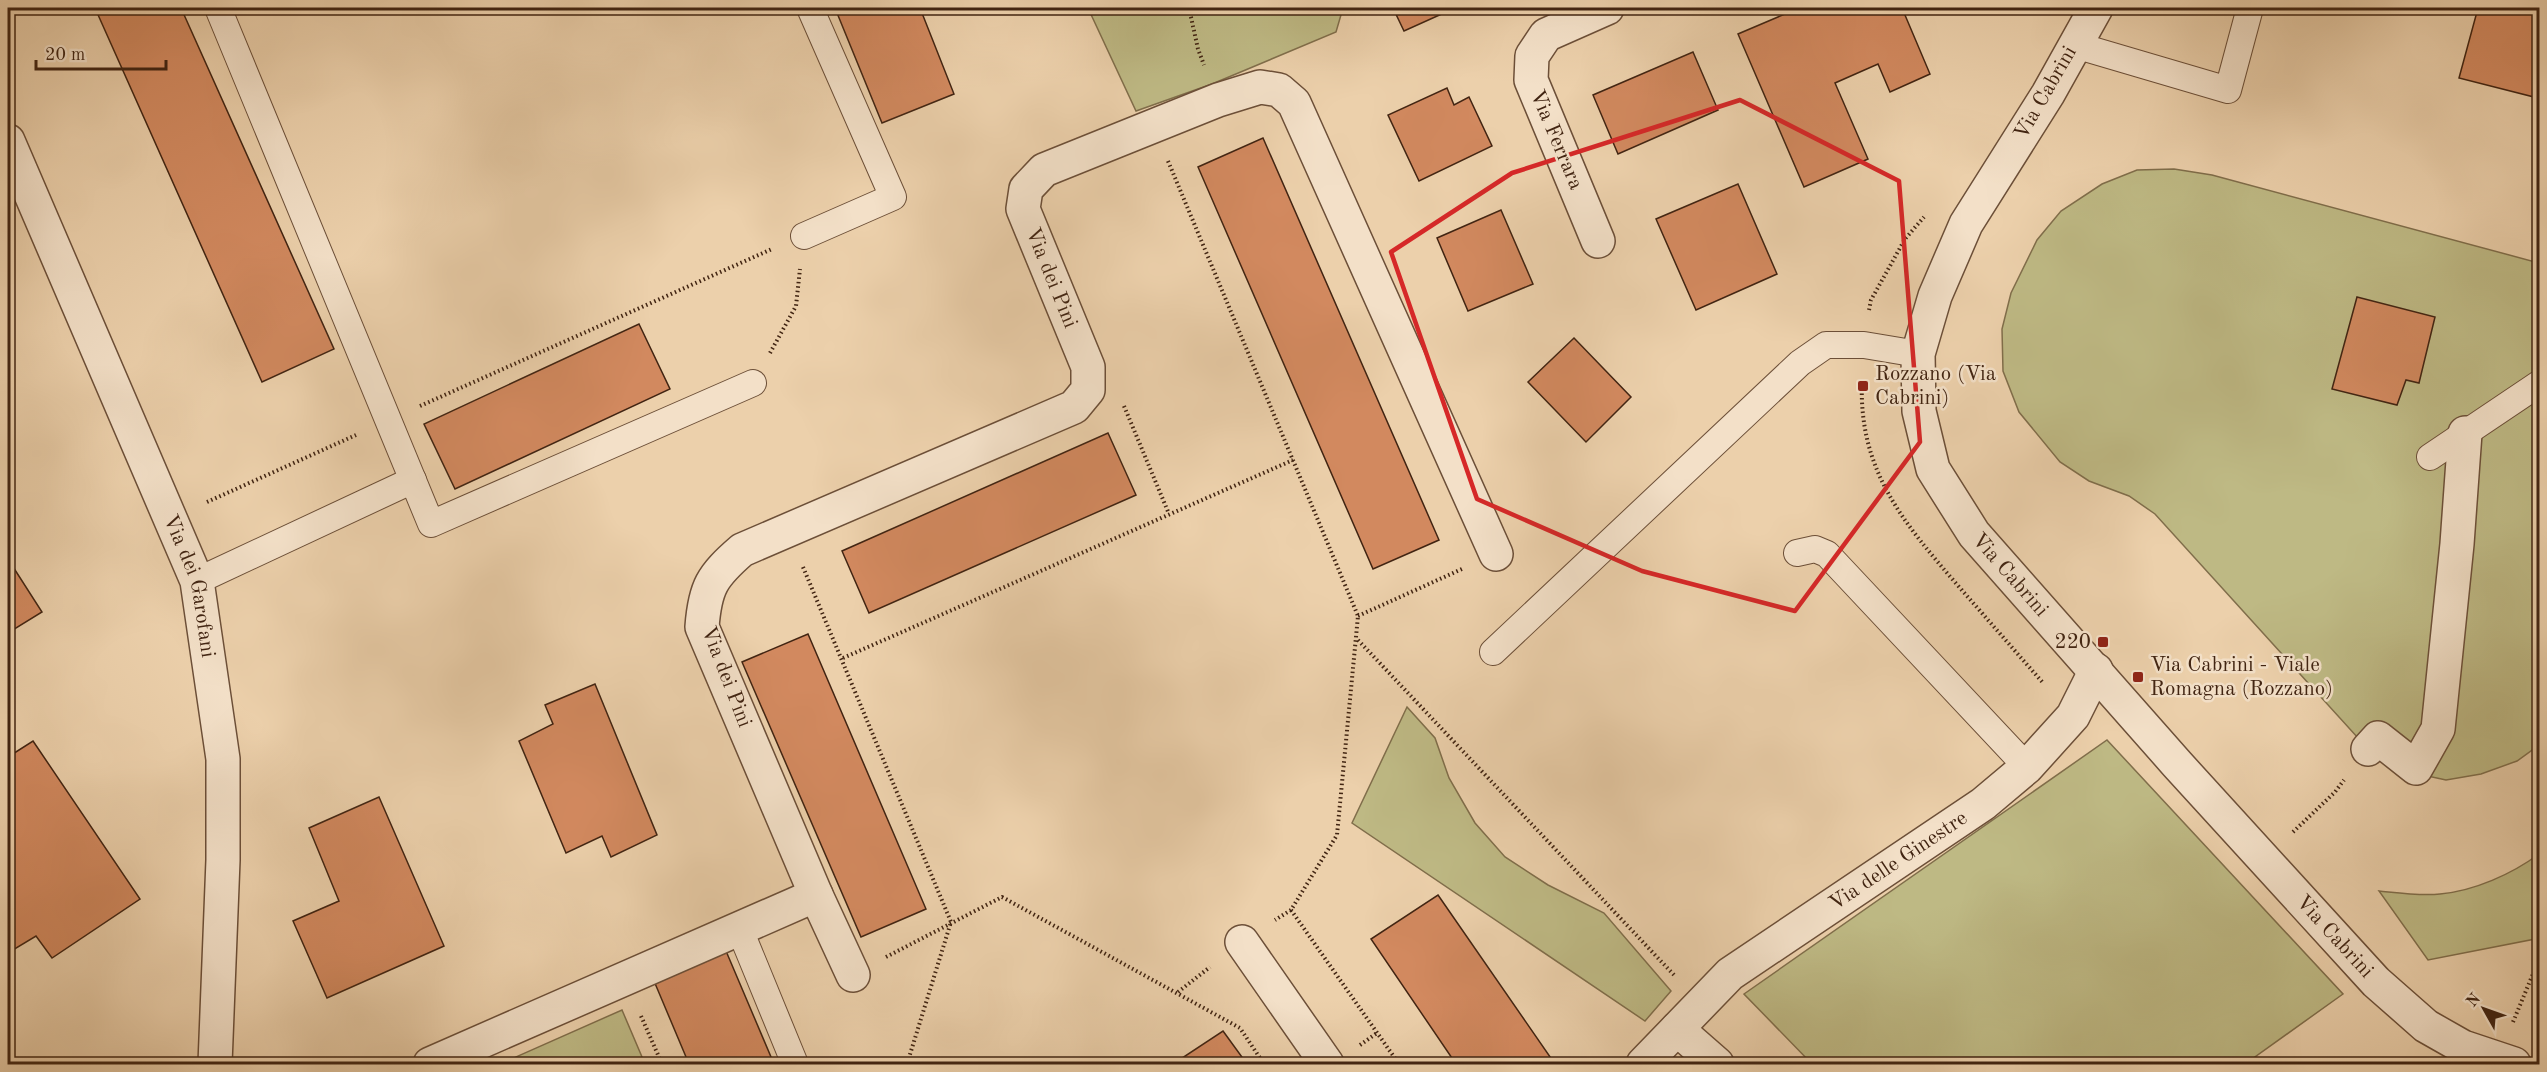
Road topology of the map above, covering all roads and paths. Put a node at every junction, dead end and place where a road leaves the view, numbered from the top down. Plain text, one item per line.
1 (218, 8) edge
2 (810, 8) edge
3 (1189, 8) edge
4 (1607, 8) edge
5 (2096, 8) edge
6 (2250, 8) edge
7 (2075, 45) junction
8 (1218, 100) junction
9 (8, 141) edge
10 (1165, 155) dead end
11 (804, 236) junction
12 (1598, 241) dead end
13 (1918, 354) junction
14 (753, 383) joint
15 (2540, 383) edge
16 (1088, 390) junction
17 (388, 420) junction
18 (2465, 433) junction
19 (2430, 457) dead end
20 (1293, 460) junction
21 (413, 480) junction
22 (1169, 514) junction
23 (170, 518) junction
24 (788, 532) junction
25 (1797, 553) dead end
26 (1496, 554) joint
27 (197, 581) junction
28 (1358, 616) junction
29 (1358, 639) junction
30 (1493, 652) dead end
31 (843, 658) junction
32 (2096, 670) junction
33 (2368, 749) joint
34 (2027, 767) junction
35 (2263, 860) junction
36 (816, 896) junction
37 (951, 921) junction
38 (740, 930) junction
39 (1242, 942) dead end
40 (2540, 957) edge
41 (853, 975) joint
42 (624, 979) junction
43 (1702, 1004) junction
44 (1677, 1029) junction
45 (2506, 1062) edge
46 (215, 1065) edge
47 (430, 1065) edge
48 (662, 1065) edge
49 (795, 1065) edge
50 (907, 1065) edge
51 (1264, 1065) edge
52 (1327, 1065) edge
53 (1399, 1065) edge
54 (1643, 1065) edge
55 (1717, 1065) edge

1 - 17 lane
2 - 11 lane
3 - 8 path
4 - 12 street, Via Ferrara
5 - 7 street, Via Cabrini
6 - 7 lane
7 - 13 street, Via Cabrini
8 - 16 street, Via dei Pini
8 - 26 street, Via dei Pini
9 - 23 street, Via dei Garofani
10 - 20 path
11 - 14 path
11 - 17 path
13 - 30 lane
13 - 32 street, Via Cabrini
14 - 21 lane
15 - 18 lane
16 - 22 path
16 - 24 street, Via dei Pini
17 - 21 lane
17 - 23 path
18 - 19 lane
18 - 33 street
20 - 22 path
20 - 28 path
21 - 27 lane
22 - 31 path
23 - 27 street, Via dei Garofani
24 - 31 path
24 - 36 street, Via dei Pini
25 - 34 lane
26 - 28 path
27 - 46 street, Via dei Garofani
28 - 29 path
29 - 43 path
29 - 53 path
31 - 37 path
32 - 34 street, Via delle Ginestre
32 - 35 street, Via Cabrini
33 - 35 path
34 - 43 street, Via delle Ginestre
35 - 45 street, Via Cabrini
36 - 38 street
36 - 41 street, Via dei Pini
37 - 41 path
37 - 50 path
37 - 51 path
38 - 42 street
38 - 49 lane
39 - 52 street
40 - 45 path
42 - 47 street
42 - 48 path
43 - 44 street, Via delle Ginestre
44 - 54 street, Via delle Ginestre
44 - 55 street

